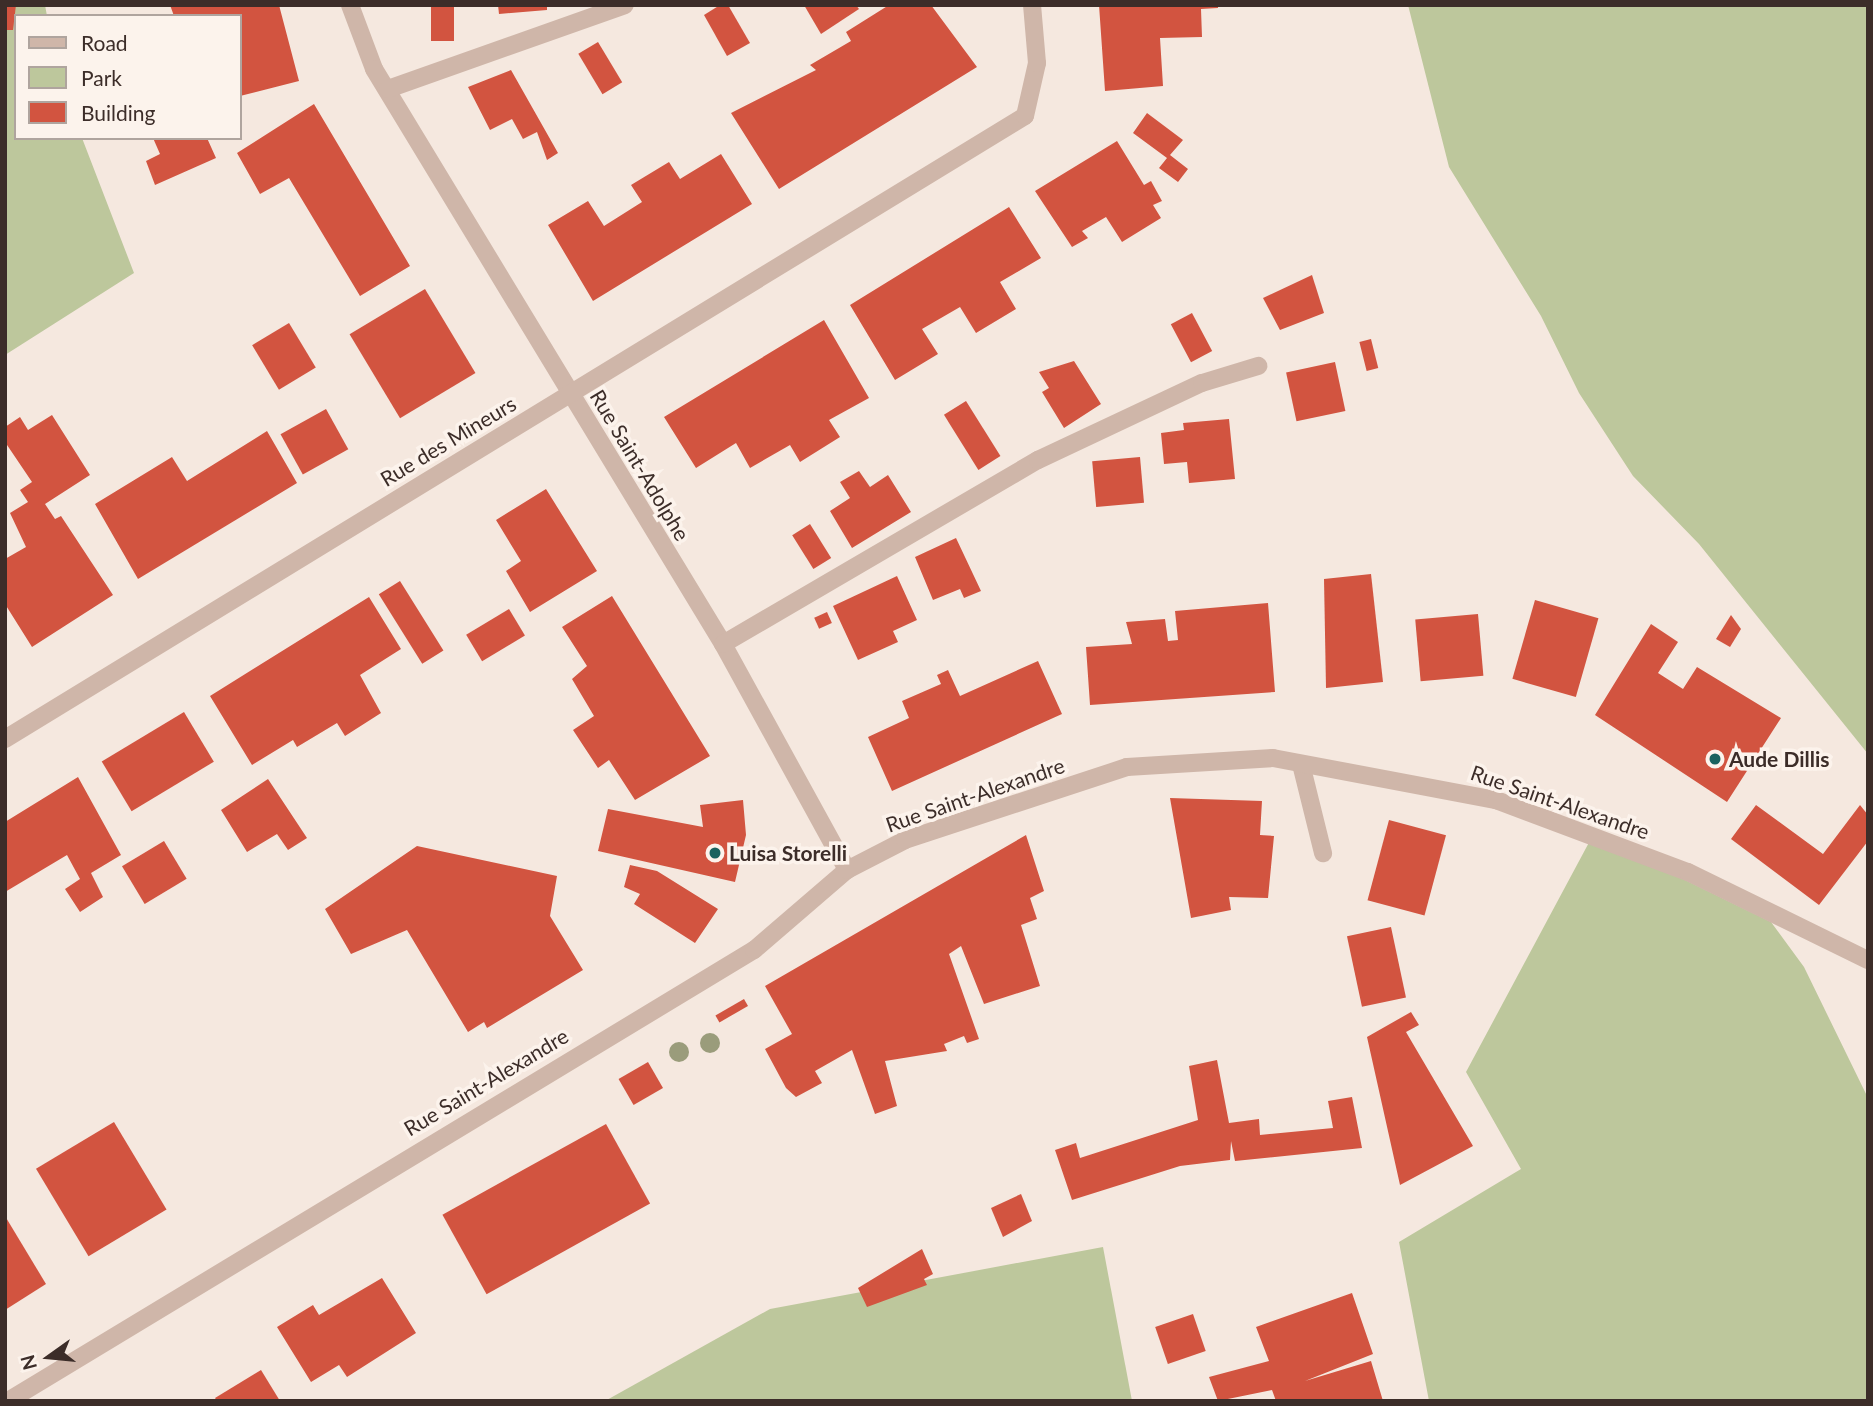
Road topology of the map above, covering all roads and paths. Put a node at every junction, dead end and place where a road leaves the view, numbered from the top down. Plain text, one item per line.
1 (350, 5) edge
2 (625, 5) edge
3 (1032, 5) edge
4 (388, 89) junction
5 (1258, 366) dead end
6 (570, 393) junction
7 (723, 644) junction
8 (5, 739) edge
9 (1301, 764) junction
10 (1323, 853) dead end
11 (847, 870) junction
12 (1868, 960) edge
13 (8, 1401) edge

1 - 4 street, Rue Saint-Adolphe
2 - 4 street
3 - 6 street, Rue des Mineurs
4 - 6 street, Rue Saint-Adolphe
5 - 7 street
6 - 7 street, Rue Saint-Adolphe
6 - 8 street, Rue des Mineurs
7 - 11 street, Rue Saint-Adolphe
9 - 10 street
9 - 11 street, Rue Saint-Alexandre
9 - 12 street, Rue Saint-Alexandre
11 - 13 street, Rue Saint-Alexandre

